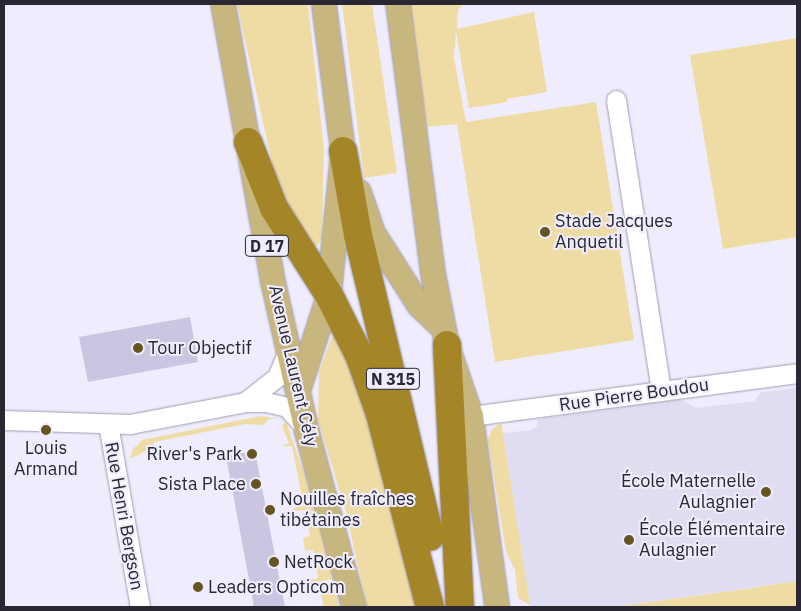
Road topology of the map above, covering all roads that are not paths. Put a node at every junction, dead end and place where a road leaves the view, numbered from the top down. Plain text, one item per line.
1 (205, 4) edge
2 (223, 4) edge
3 (324, 4) edge
4 (384, 4) edge
5 (398, 4) edge
6 (227, 28) junction
7 (616, 100) dead end
8 (248, 142) junction
9 (342, 151) junction
10 (421, 198) junction
11 (329, 295) junction
12 (445, 337) junction
13 (289, 349) junction
14 (797, 373) edge
15 (661, 391) junction
16 (300, 395) junction
17 (245, 402) junction
18 (471, 416) junction
19 (4, 420) edge
20 (108, 424) junction
21 (307, 432) junction
22 (140, 607) edge
23 (354, 607) edge
24 (431, 607) edge
25 (444, 607) edge
26 (460, 607) edge
27 (497, 607) edge

1 - 6 main road
2 - 6 main road, Avenue Laurent Cély / D 17
3 - 9 main road, D 17
4 - 10 main road
5 - 10 main road
6 - 8 main road, Avenue Laurent Cély / D 17
7 - 15 street
8 - 11 highway
8 - 13 main road, Avenue Laurent Cély / D 17
9 - 11 main road, D 17
9 - 12 main road
9 - 24 highway, N 315
9 - 25 highway, N 315
10 - 12 main road
11 - 16 main road, D 17
11 - 24 highway
12 - 18 main road
12 - 26 highway
13 - 16 main road, Avenue Laurent Cély / D 17
13 - 17 street
14 - 15 street, Rue Pierre Boudou
15 - 18 street, Rue Pierre Boudou
16 - 21 main road, Avenue Laurent Cély / D 17
17 - 20 street
17 - 21 street
18 - 27 main road
19 - 20 street
20 - 22 street, Rue Henri Bergson
21 - 23 main road, Avenue Laurent Cély / D 17

